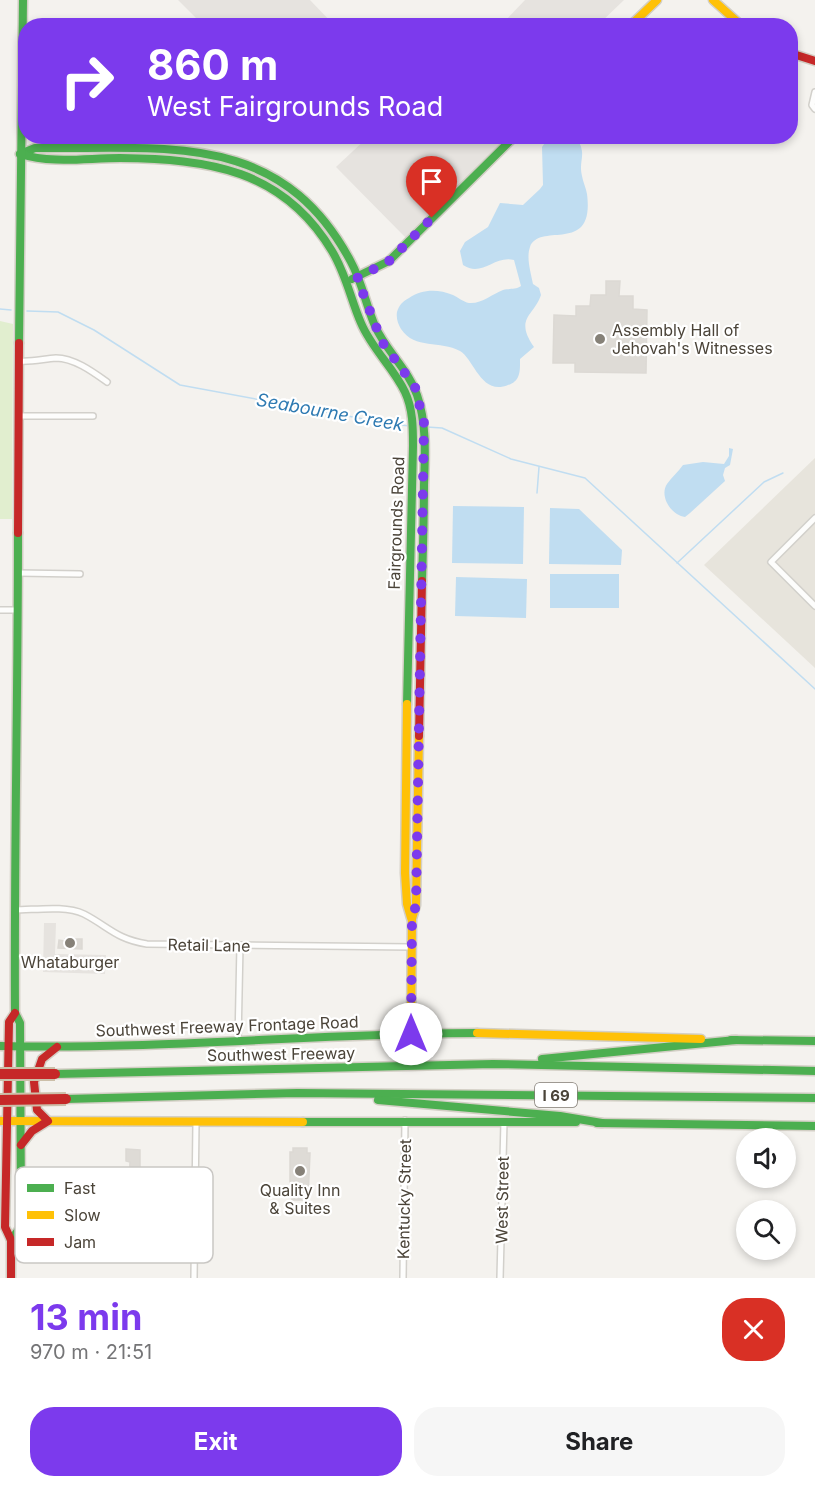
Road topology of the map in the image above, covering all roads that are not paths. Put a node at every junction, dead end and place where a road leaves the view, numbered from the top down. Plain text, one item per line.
1 (23, 0) edge
2 (657, 0) edge
3 (713, 0) edge
4 (23, 18) edge
5 (638, 18) edge
6 (733, 18) edge
7 (798, 56) edge
8 (815, 61) edge
9 (815, 92) edge
10 (815, 109) edge
11 (20, 144) edge
12 (507, 144) edge
13 (20, 154) junction
14 (352, 280) junction
15 (19, 361) junction
16 (107, 382) dead end
17 (19, 416) junction
18 (93, 416) dead end
19 (815, 518) edge
20 (18, 573) junction
21 (80, 574) dead end
22 (815, 606) edge
23 (0, 610) edge
24 (18, 610) junction
25 (14, 910) junction
26 (240, 945) junction
27 (411, 947) junction
28 (15, 1013) junction
29 (411, 1034) junction
30 (736, 1040) junction
31 (815, 1041) edge
32 (238, 1042) junction
33 (4, 1046) edge
34 (20, 1046) junction
35 (57, 1046) junction
36 (493, 1064) junction
37 (815, 1071) edge
38 (0, 1074) edge
39 (297, 1093) junction
40 (815, 1098) edge
41 (0, 1100) edge
42 (405, 1120) junction
43 (4, 1121) edge
44 (21, 1121) junction
45 (48, 1121) junction
46 (504, 1121) junction
47 (196, 1123) junction
48 (602, 1123) junction
49 (815, 1126) edge
50 (3, 1144) edge
51 (21, 1145) junction
52 (21, 1167) edge
53 (195, 1167) edge
54 (15, 1235) edge
55 (11, 1240) junction
56 (194, 1263) edge
57 (11, 1278) edge
58 (194, 1278) edge
59 (403, 1278) edge
60 (500, 1278) edge

1 - 4 main road
2 - 5 main road
3 - 6 main road
7 - 8 main road
9 - 10 street
11 - 13 main road
12 - 14 main road
13 - 14 main road, Fairgrounds Road
13 - 15 main road
14 - 27 main road, Fairgrounds Road
15 - 16 street
15 - 17 main road
17 - 18 street
17 - 20 main road
19 - 22 street
20 - 21 street
20 - 24 main road
23 - 24 street
24 - 25 main road
25 - 26 street, Retail Lane
25 - 28 main road
26 - 27 street, Retail Lane
26 - 32 street
27 - 29 main road, Fairgrounds Road
28 - 33 main road
28 - 34 main road
29 - 30 main road, Southwest Freeway Frontage Road
29 - 32 main road, Southwest Freeway Frontage Road
30 - 31 main road, Southwest Freeway Frontage Road
30 - 36 main road
32 - 35 main road, Southwest Freeway Frontage Road
33 - 34 main road, Southwest Freeway Frontage Road
33 - 43 main road
34 - 35 main road, Southwest Freeway Frontage Road
34 - 44 main road
35 - 45 main road
36 - 37 main road, Southwest Freeway / I 69
36 - 38 main road, Southwest Freeway / I 69, bridge
39 - 40 main road, I 69
39 - 41 main road, I 69, bridge
39 - 48 main road
42 - 46 main road
42 - 47 main road
42 - 59 street, Kentucky Street
43 - 44 main road
43 - 50 main road
44 - 45 main road
44 - 51 main road
45 - 47 main road
45 - 51 main road
46 - 48 main road
46 - 60 street, West Street
47 - 53 street
48 - 49 main road
50 - 55 main road
51 - 52 main road
54 - 55 main road
55 - 57 main road
56 - 58 street

